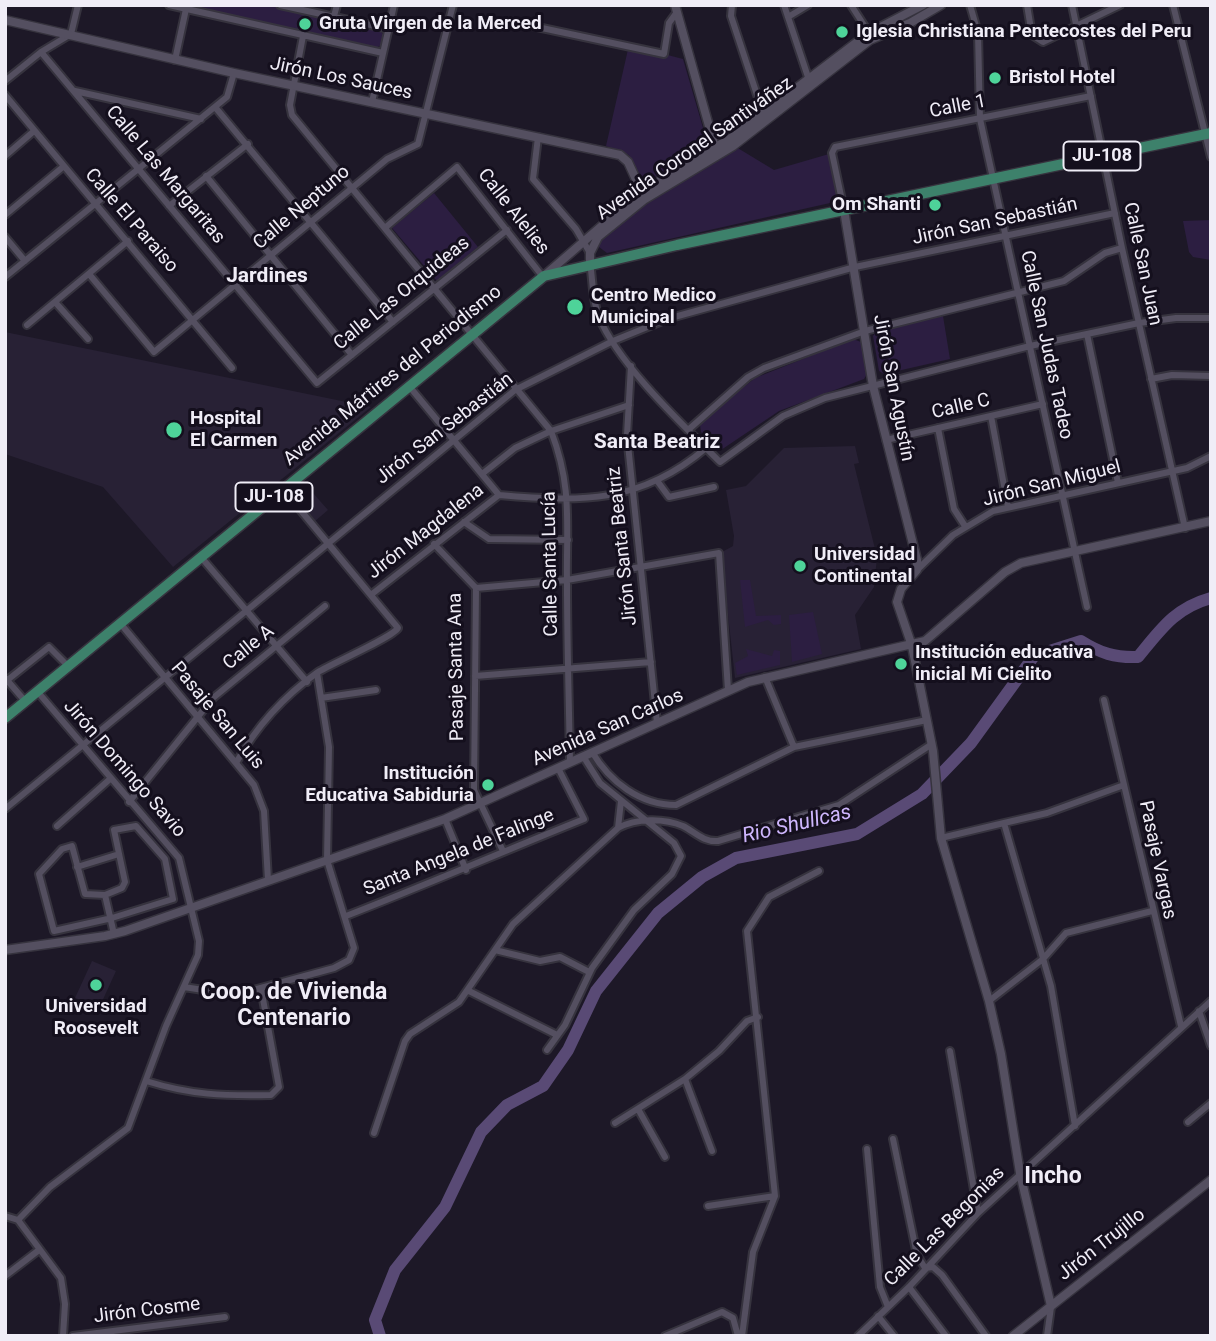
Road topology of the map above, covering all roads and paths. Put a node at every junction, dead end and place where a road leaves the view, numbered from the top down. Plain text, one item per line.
1 (78, 5) edge
2 (169, 5) edge
3 (280, 5) edge
4 (337, 5) edge
5 (394, 5) edge
6 (453, 5) edge
7 (732, 5) edge
8 (784, 5) edge
9 (808, 5) edge
10 (851, 5) edge
11 (923, 5) edge
12 (940, 5) edge
13 (970, 5) edge
14 (1027, 5) edge
15 (1072, 5) edge
16 (1121, 5) edge
17 (1173, 5) edge
18 (676, 8) edge
19 (186, 9) junction
20 (907, 9) edge
21 (334, 16) junction
22 (788, 17) junction
23 (5, 20) edge
24 (509, 21) dead end
25 (1076, 27) junction
26 (388, 29) junction
27 (869, 33) junction
28 (71, 34) junction
29 (303, 36) junction
30 (41, 52) junction
31 (383, 53) junction
32 (175, 60) junction
33 (234, 73) junction
34 (5, 81) edge
35 (811, 82) junction
36 (293, 84) junction
37 (73, 90) junction
38 (5, 95) edge
39 (1091, 96) junction
40 (372, 102) junction
41 (215, 107) junction
42 (427, 113) junction
43 (763, 113) junction
44 (201, 118) junction
45 (980, 119) junction
46 (34, 131) junction
47 (1208, 134) edge
48 (538, 137) junction
49 (248, 144) junction
50 (716, 151) junction
51 (5, 156) edge
52 (1103, 156) junction
53 (1211, 157) edge
54 (64, 166) junction
55 (139, 169) junction
56 (206, 176) junction
57 (993, 178) junction
58 (353, 186) junction
59 (643, 195) junction
60 (96, 203) junction
61 (169, 206) junction
62 (844, 210) junction
63 (1115, 213) junction
64 (5, 215) edge
65 (311, 221) junction
66 (386, 227) junction
67 (507, 230) junction
68 (1006, 236) junction
69 (5, 237) edge
70 (582, 240) junction
71 (128, 242) junction
72 (1122, 248) junction
73 (272, 253) junction
74 (590, 258) junction
75 (25, 261) junction
76 (855, 267) junction
77 (89, 274) junction
78 (544, 276) junction
79 (5, 277) edge
80 (236, 284) junction
81 (435, 288) junction
82 (1018, 294) junction
83 (55, 302) junction
84 (194, 318) junction
85 (1211, 318) edge
86 (393, 322) junction
87 (1139, 323) junction
88 (27, 325) dead end
89 (866, 331) junction
90 (473, 334) junction
91 (1087, 334) junction
92 (88, 339) dead end
93 (613, 341) junction
94 (1030, 346) junction
95 (352, 355) junction
96 (631, 366) junction
97 (232, 368) dead end
98 (1211, 376) edge
99 (1152, 379) junction
100 (317, 383) joint
101 (410, 386) junction
102 (873, 386) junction
103 (515, 390) junction
104 (1042, 404) junction
105 (629, 405) junction
106 (991, 416) junction
107 (938, 428) junction
108 (688, 430) junction
109 (551, 431) junction
110 (454, 440) junction
111 (886, 440) junction
112 (706, 448) junction
113 (1211, 456) edge
114 (1172, 471) junction
115 (482, 474) junction
116 (658, 482) junction
117 (1118, 484) junction
118 (713, 487) dead end
119 (283, 489) junction
120 (633, 490) junction
121 (499, 495) junction
122 (1063, 496) junction
123 (569, 501) junction
124 (1008, 508) junction
125 (1211, 521) edge
126 (464, 522) junction
127 (965, 526) junction
128 (1185, 528) junction
129 (568, 540) junction
130 (330, 543) junction
131 (434, 544) junction
132 (1075, 552) junction
133 (201, 557) junction
134 (641, 569) junction
135 (918, 570) junction
136 (567, 580) junction
137 (476, 588) junction
138 (372, 594) junction
139 (325, 606) dead end
140 (1087, 607) dead end
141 (247, 611) junction
142 (120, 623) junction
143 (276, 645) junction
144 (912, 646) junction
145 (651, 662) junction
146 (68, 666) junction
147 (568, 668) junction
148 (317, 673) junction
149 (475, 676) junction
150 (765, 677) junction
151 (164, 678) junction
152 (6, 680) edge
153 (307, 682) junction
154 (376, 690) dead end
155 (728, 690) junction
156 (37, 691) junction
157 (321, 698) junction
158 (1104, 700) dead end
159 (25, 701) junction
160 (5, 718) edge
161 (197, 718) junction
162 (927, 720) junction
163 (657, 723) junction
164 (82, 746) junction
165 (794, 747) junction
166 (932, 747) junction
167 (588, 754) junction
168 (570, 762) junction
169 (236, 764) junction
170 (558, 768) junction
171 (110, 779) junction
172 (1124, 785) junction
173 (621, 801) junction
174 (129, 802) junction
175 (479, 803) junction
176 (5, 809) edge
177 (445, 819) junction
178 (646, 821) junction
179 (1004, 822) junction
180 (57, 826) dead end
181 (618, 828) junction
182 (941, 838) junction
183 (503, 851) junction
184 (119, 854) junction
185 (327, 860) junction
186 (77, 866) junction
187 (466, 870) junction
188 (819, 871) dead end
189 (268, 880) junction
190 (105, 895) junction
191 (191, 908) junction
192 (1152, 911) junction
193 (346, 916) junction
194 (111, 918) junction
195 (114, 934) junction
196 (5, 950) edge
197 (495, 950) junction
198 (1043, 960) junction
199 (589, 972) junction
200 (184, 987) junction
201 (261, 988) junction
202 (469, 991) junction
203 (989, 1001) junction
204 (1211, 1001) edge
205 (1199, 1011) junction
206 (758, 1017) junction
207 (1181, 1026) junction
208 (557, 1035) junction
209 (1211, 1046) edge
210 (547, 1050) dead end
211 (950, 1051) dead end
212 (685, 1079) junction
213 (146, 1081) junction
214 (1211, 1103) edge
215 (638, 1109) junction
216 (1188, 1122) dead end
217 (615, 1123) dead end
218 (1075, 1126) junction
219 (374, 1133) dead end
220 (893, 1139) dead end
221 (867, 1149) dead end
222 (712, 1151) dead end
223 (665, 1157) dead end
224 (1020, 1174) junction
225 (1211, 1180) edge
226 (775, 1196) junction
227 (708, 1206) dead end
228 (978, 1213) junction
229 (5, 1216) edge
230 (18, 1220) junction
231 (39, 1250) junction
232 (925, 1268) junction
233 (5, 1276) edge
234 (909, 1287) junction
235 (1051, 1306) junction
236 (888, 1307) junction
237 (878, 1316) junction
238 (225, 1317) dead end
239 (941, 1329) junction
240 (63, 1336) edge
241 (73, 1336) edge
242 (665, 1336) edge
243 (740, 1336) edge
244 (858, 1336) edge
245 (894, 1336) edge
246 (933, 1336) edge
247 (946, 1336) edge
248 (986, 1336) edge
249 (1013, 1336) edge
250 (1047, 1336) edge

1 - 28 street
2 - 19 street
3 - 21 street
4 - 21 street
5 - 26 street
6 - 42 street, Calle Neptuno
7 - 43 street
8 - 22 street
9 - 22 street
10 - 27 street
11 - 20 street, Avenida Coronel Santiváñez
12 - 35 street, Avenida Coronel Santiváñez
13 - 45 street, Calle San Judas Tadeo
14 - 25 street
15 - 25 street, Calle San Juan
16 - 25 street
17 - 47 street
18 - 24 street
18 - 50 street
19 - 29 street
19 - 32 street
20 - 27 street, Avenida Coronel Santiváñez
21 - 26 street
22 - 35 street
23 - 28 street, Jirón Los Sauces
25 - 39 street, Calle San Juan
26 - 31 street
27 - 35 street, Avenida Coronel Santiváñez
28 - 30 street
28 - 32 street, Jirón Los Sauces
29 - 31 street
29 - 36 street, Calle Santa Lucía
30 - 34 street
30 - 37 street, Calle Las Margaritas
31 - 40 street
32 - 33 street, Jirón Los Sauces
33 - 36 street, Jirón Los Sauces
33 - 41 street
35 - 43 street, Avenida Coronel Santiváñez
35 - 50 street, Avenida Coronel Santiváñez
36 - 40 street, Jirón Los Sauces
36 - 58 street, Calle Santa Lucía
37 - 44 street
37 - 55 street, Calle Las Margaritas
38 - 46 street, Calle El Paraiso
39 - 45 street, Calle 1
39 - 52 street, Calle San Juan
40 - 42 street, Jirón Los Sauces
41 - 44 street
41 - 49 street
42 - 48 street, Jirón Los Sauces
42 - 58 street, Calle Neptuno
43 - 50 street, Avenida Coronel Santiváñez
44 - 55 street
45 - 57 street, Calle San Judas Tadeo
45 - 62 street, Calle 1
46 - 51 street
46 - 54 street, Calle El Paraiso
47 - 52 main road, Avenida Mártires del Periodismo / JU-108
47 - 53 street
48 - 59 street, Jirón Los Sauces
48 - 70 street
49 - 56 street
49 - 65 street
50 - 59 street, Avenida Coronel Santiváñez
52 - 57 main road, Avenida Mártires del Periodismo / JU-108
52 - 63 street, Calle San Juan
54 - 60 street, Calle El Paraiso
54 - 64 street
55 - 60 street
55 - 61 street, Calle Las Margaritas
56 - 61 street
56 - 73 street
57 - 62 main road, Avenida Mártires del Periodismo / JU-108
57 - 68 street, Calle San Judas Tadeo
58 - 65 street, Calle Neptuno
58 - 66 street, Calle Santa Lucía
59 - 70 street, Avenida Coronel Santiváñez
59 - 74 street, Avenida Coronel Santiváñez
60 - 71 street, Calle El Paraiso
60 - 75 street
61 - 80 street, Calle Las Margaritas
62 - 74 main road, Avenida Mártires del Periodismo / JU-108
62 - 76 street, Jirón San Agustín
63 - 68 street, Jirón San Sebastián
63 - 72 street, Calle San Juan
65 - 73 street, Calle Neptuno
65 - 86 street
66 - 67 street, Calle Alelies
66 - 81 street, Calle Santa Lucía
67 - 78 street, Calle Alelies
67 - 81 street, Calle Las Orquideas
68 - 76 street, Jirón San Sebastián
68 - 82 street, Calle San Judas Tadeo
69 - 75 street
70 - 74 street
70 - 78 street, Avenida Mártires del Periodismo
71 - 77 street
71 - 84 street, Calle El Paraiso
72 - 82 street
72 - 87 street, Calle San Juan
73 - 80 street, Calle Neptuno
73 - 95 street
74 - 78 main road, Avenida Mártires del Periodismo / JU-108
74 - 93 street
75 - 79 street
76 - 89 street, Jirón San Agustín
76 - 93 street, Jirón San Sebastián
77 - 83 street
77 - 84 street, Calle Neptuno
78 - 90 main road, Avenida Mártires del Periodismo / JU-108
80 - 84 street, Calle Neptuno
80 - 100 street, Calle Las Margaritas
81 - 86 street, Calle Las Orquideas
81 - 90 street, Calle Santa Lucía
82 - 89 street
82 - 94 street, Calle San Judas Tadeo
83 - 88 street
83 - 92 street
84 - 97 street, Calle El Paraiso
85 - 87 street
86 - 95 street, Calle Las Orquideas
87 - 91 street
87 - 99 street, Calle San Juan
89 - 102 street, Jirón San Agustín
89 - 108 street
90 - 101 main road, Avenida Mártires del Periodismo / JU-108
90 - 103 street, Calle Santa Lucía
91 - 94 street
91 - 117 street
93 - 96 street
93 - 103 street, Jirón San Sebastián
94 - 102 street
94 - 104 street, Calle San Judas Tadeo
95 - 100 street, Calle Las Orquideas
96 - 105 street, Jirón Santa Beatriz
96 - 108 street
98 - 99 street
99 - 114 street, Calle San Juan
101 - 110 street
101 - 119 main road, Avenida Mártires del Periodismo / JU-108
102 - 111 street, Jirón San Agustín
102 - 112 street
103 - 109 street, Calle Santa Lucía
103 - 110 street, Jirón San Sebastián
104 - 106 street, Calle C
104 - 122 street, Calle San Judas Tadeo
105 - 109 street
105 - 120 street, Jirón Santa Beatriz
106 - 107 street, Calle C
106 - 124 street
107 - 111 street, Calle C
107 - 127 street
108 - 112 street
109 - 115 street
109 - 123 street, Calle Santa Lucía
110 - 115 street
110 - 130 street, Jirón San Sebastián
111 - 135 street, Jirón San Agustín
112 - 116 street
113 - 114 street, Jirón San Miguel
114 - 117 street, Jirón San Miguel
114 - 128 street, Calle San Juan
115 - 121 street
116 - 118 street
116 - 120 street
117 - 122 street, Jirón San Miguel
119 - 130 street
119 - 133 main road, Avenida Mártires del Periodismo / JU-108
120 - 123 street
120 - 134 street, Jirón Santa Beatriz
121 - 123 street
121 - 126 street, Jirón Magdalena
122 - 124 street, Jirón San Miguel
122 - 132 street, Calle San Judas Tadeo
123 - 129 street, Calle Santa Lucía
124 - 127 street, Jirón San Miguel
125 - 128 street, Avenida San Carlos
126 - 129 street
126 - 131 street, Jirón Magdalena
127 - 135 street, Jirón San Miguel
128 - 132 street, Avenida San Carlos
129 - 136 street, Calle Santa Lucía
130 - 138 street
130 - 141 street, Jirón San Sebastián
131 - 137 street, Pasaje Santa Ana
131 - 138 street, Jirón Magdalena
132 - 140 street, Calle San Judas Tadeo
132 - 144 street, Avenida San Carlos
133 - 141 street
133 - 142 main road, Avenida Mártires del Periodismo / JU-108
134 - 136 street
134 - 145 street, Jirón Santa Beatriz
134 - 155 street
135 - 144 street, Jirón San Miguel
136 - 137 street
136 - 147 street, Calle Santa Lucía
137 - 149 street, Pasaje Santa Ana
138 - 148 street
139 - 143 street, Calle A
141 - 143 street
141 - 151 street, Jirón San Sebastián
142 - 146 main road, Avenida Mártires del Periodismo / JU-108
142 - 151 street, Pasaje San Luis
143 - 153 street
143 - 161 street, Calle A
144 - 150 street, Avenida San Carlos
144 - 162 street
145 - 147 street
145 - 163 street, Jirón Santa Beatriz
146 - 152 street
146 - 156 main road, Avenida Mártires del Periodismo / JU-108
147 - 149 street
147 - 168 street, Calle Santa Lucía
148 - 153 street
148 - 157 street
149 - 175 street, Pasaje Santa Ana
150 - 155 street, Avenida San Carlos
150 - 165 street
151 - 161 street, Pasaje San Luis
151 - 164 street, Jirón San Sebastián
152 - 159 street
153 - 169 street
154 - 157 street
155 - 163 street, Avenida San Carlos
156 - 159 main road, Avenida Mártires del Periodismo / JU-108
156 - 164 street, Jirón Domingo Savio
157 - 185 street
158 - 172 street, Pasaje Vargas
159 - 160 main road, Avenida Mártires del Periodismo / JU-108
161 - 169 street, Pasaje San Luis
161 - 174 street, Calle A
162 - 165 street
162 - 166 street
163 - 167 street, Avenida San Carlos
164 - 171 street, Jirón Domingo Savio
164 - 176 street, Jirón San Sebastián
165 - 167 street
166 - 178 street
166 - 182 street
167 - 168 street, Avenida San Carlos
167 - 173 street
168 - 170 street, Avenida San Carlos
169 - 189 street, Pasaje San Luis
170 - 175 street, Avenida San Carlos
170 - 183 street, Santa Angela de Falinge
171 - 174 street, Jirón Domingo Savio
171 - 180 street
172 - 179 street
172 - 192 street, Pasaje Vargas
173 - 178 street
173 - 181 street
174 - 191 street, Jirón Domingo Savio
175 - 177 street, Avenida San Carlos
175 - 183 street, Pasaje Santa Ana
177 - 185 street, Avenida San Carlos
177 - 187 street
178 - 181 street
178 - 199 street
179 - 182 street
179 - 198 street
181 - 197 street
182 - 203 street
183 - 187 street, Santa Angela de Falinge
184 - 186 street
184 - 190 street
184 - 194 street
185 - 189 street, Avenida San Carlos
185 - 193 street
186 - 190 street
186 - 194 street
187 - 193 street, Santa Angela de Falinge
188 - 206 street
189 - 191 street, Avenida San Carlos
190 - 194 street
191 - 195 street, Avenida San Carlos
191 - 200 street, Jirón Domingo Savio
192 - 198 street
192 - 207 street, Pasaje Vargas
193 - 201 street
194 - 195 street
195 - 196 street, Avenida San Carlos
197 - 199 street
197 - 202 street
198 - 203 street
198 - 218 street
199 - 208 street
200 - 201 street
200 - 213 street, Jirón Domingo Savio
201 - 213 street
202 - 208 street
202 - 219 street
203 - 224 street
204 - 205 street, Calle Las Begonias
205 - 207 street, Calle Las Begonias
205 - 209 street
206 - 212 street
206 - 226 street
207 - 218 street, Calle Las Begonias
208 - 210 street
211 - 228 street
212 - 215 street
212 - 222 street
213 - 230 street, Jirón Domingo Savio
214 - 216 street
215 - 217 street
215 - 223 street
218 - 224 street, Calle Las Begonias
220 - 232 street
221 - 236 street
224 - 228 street, Calle Las Begonias
224 - 235 street
225 - 235 street, Jirón Trujillo
226 - 227 street
226 - 243 street
228 - 232 street, Calle Las Begonias
229 - 230 street
230 - 231 street
231 - 233 street
231 - 240 street
232 - 234 street, Calle Las Begonias
232 - 248 street
234 - 236 street, Calle Las Begonias
234 - 239 street
235 - 249 street, Jirón Trujillo
235 - 250 street
236 - 237 street, Calle Las Begonias
237 - 244 street, Calle Las Begonias
237 - 245 street
238 - 241 street, Jirón Cosme
239 - 246 street
239 - 247 street
242 - 243 street

